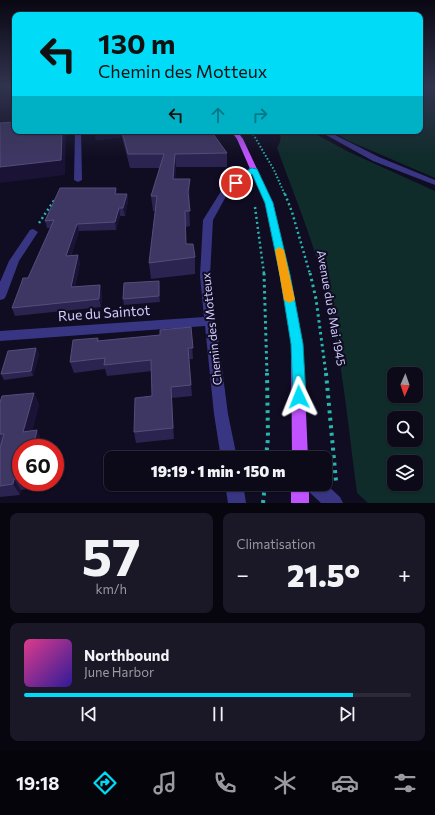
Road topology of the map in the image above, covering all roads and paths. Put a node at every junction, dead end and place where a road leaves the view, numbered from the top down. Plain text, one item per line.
1 (78, 134) edge
2 (236, 134) edge
3 (253, 134) edge
4 (328, 134) edge
5 (254, 169) junction
6 (78, 180) joint
7 (435, 183) edge
8 (255, 206) dead end
9 (33, 232) joint
10 (0, 296) edge
11 (210, 321) junction
12 (0, 336) edge
13 (228, 451) edge
14 (267, 451) edge
15 (300, 451) edge
16 (336, 484) dead end
17 (235, 491) edge
18 (264, 491) edge
19 (300, 491) edge
20 (321, 491) edge
21 (237, 503) edge
22 (263, 503) edge
23 (300, 503) edge
24 (334, 503) edge

1 - 6 street
2 - 5 main road
3 - 16 path, Avenue du 8 Mai 1945
4 - 7 street
5 - 11 street, Chemin des Motteux
5 - 15 main road
6 - 9 path
8 - 14 path
9 - 10 street
11 - 12 street, Rue du Saintot
11 - 13 street, Chemin des Motteux
17 - 21 street
18 - 22 path
19 - 23 main road
20 - 24 street

